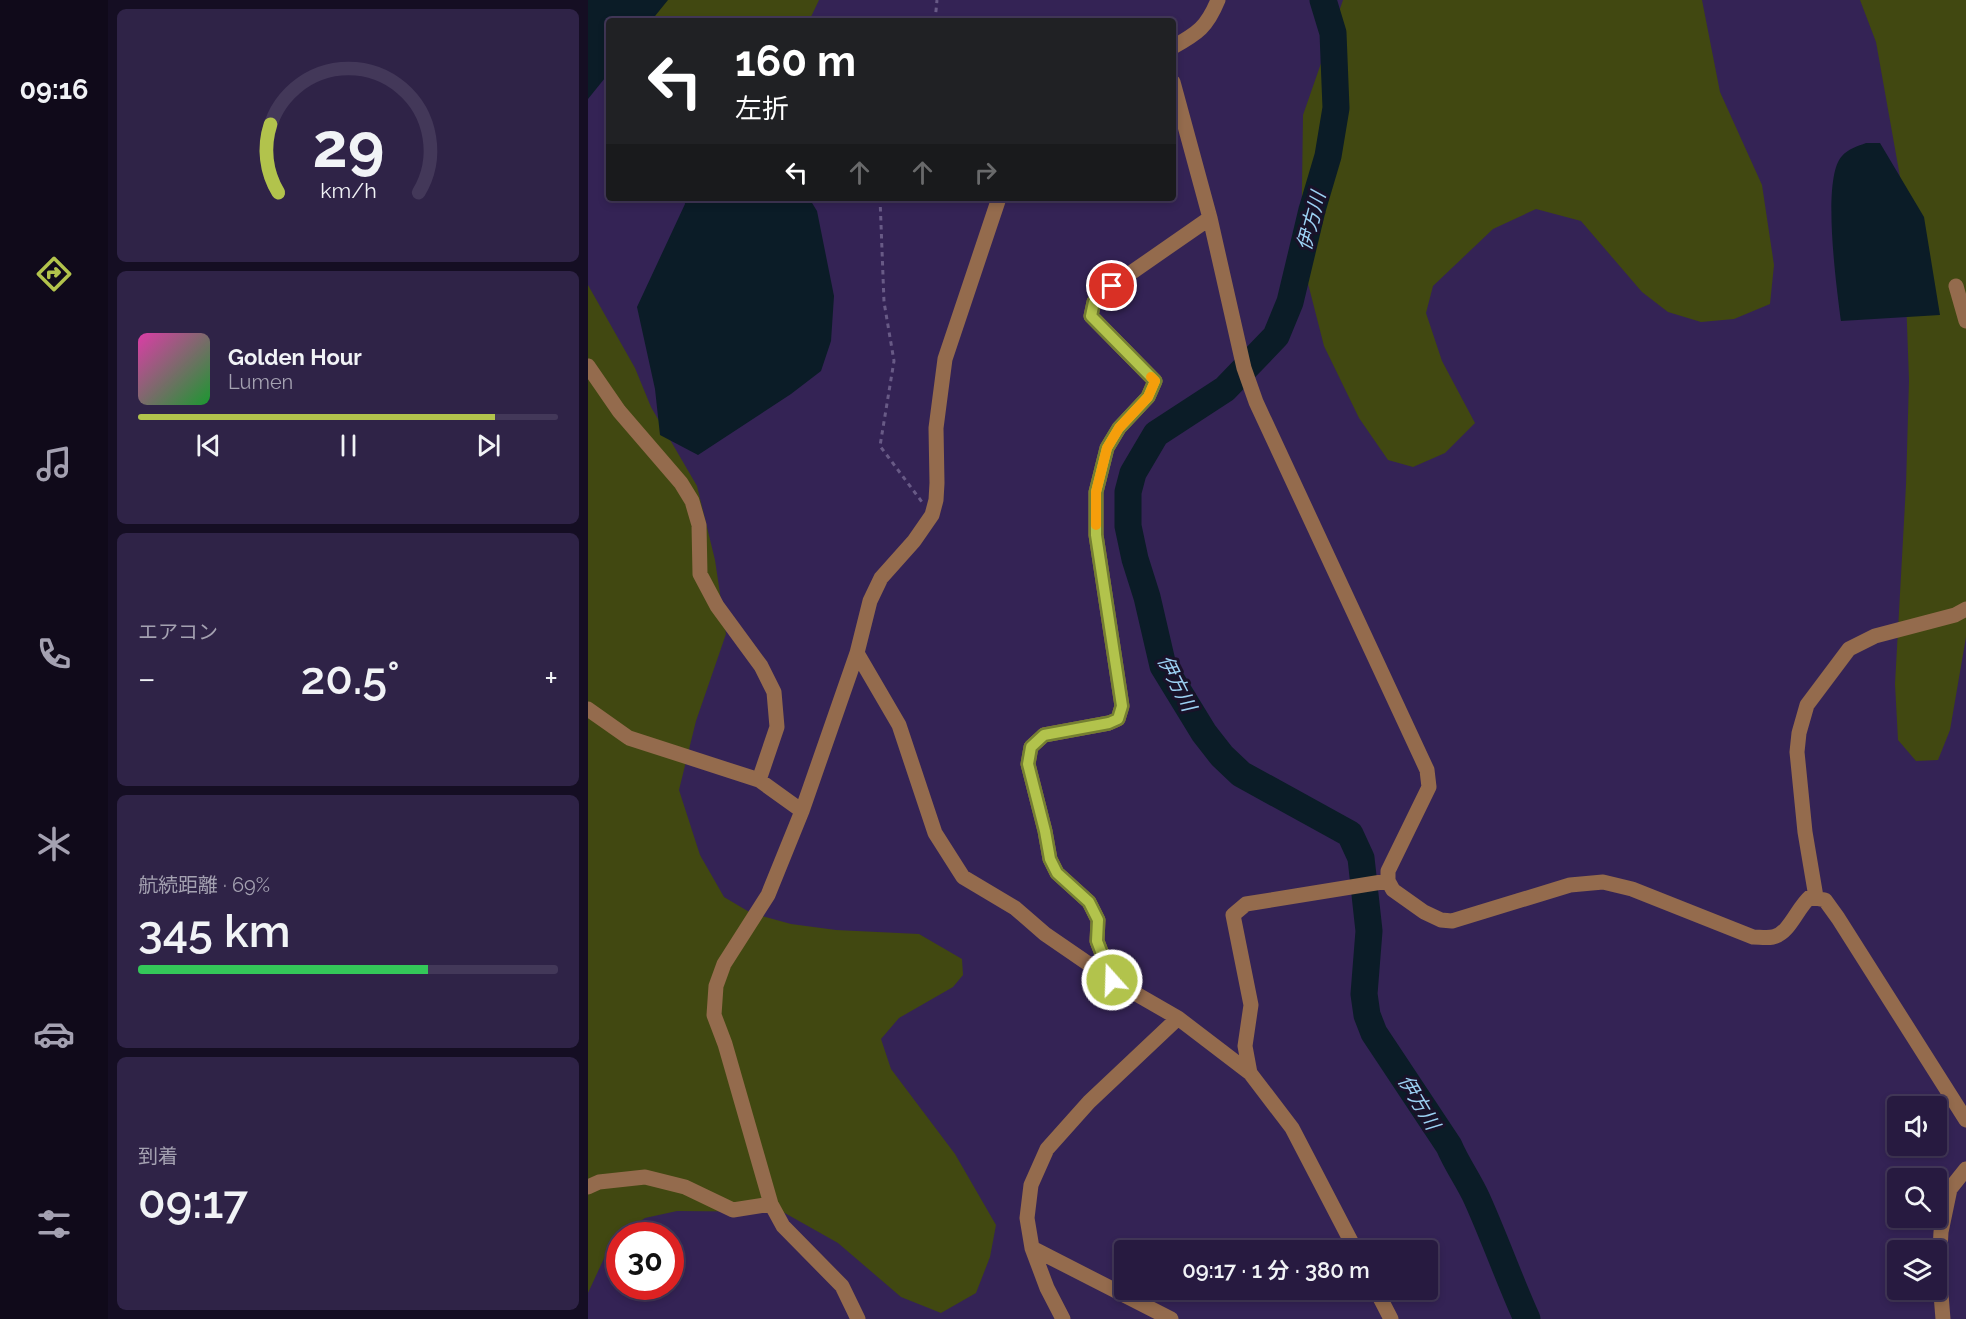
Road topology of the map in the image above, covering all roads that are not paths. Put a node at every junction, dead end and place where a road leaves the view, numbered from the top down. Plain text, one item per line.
1 (1218, 0) edge
2 (1176, 45) edge
3 (1176, 93) edge
4 (998, 201) edge
5 (1210, 218) junction
6 (1956, 286) dead end
7 (1966, 321) edge
8 (588, 366) edge
9 (1966, 609) edge
10 (857, 653) junction
11 (588, 709) edge
12 (759, 780) junction
13 (801, 811) junction
14 (1388, 881) junction
15 (1816, 897) junction
16 (1112, 980) junction
17 (1178, 1018) junction
18 (1250, 1073) junction
19 (1966, 1120) edge
20 (1966, 1168) edge
21 (588, 1187) edge
22 (771, 1204) junction
23 (1350, 1240) edge
24 (1032, 1248) junction
25 (1381, 1300) edge
26 (858, 1319) edge
27 (1063, 1319) edge
28 (1171, 1319) edge
29 (1391, 1319) edge
30 (1943, 1319) edge

1 - 2 street
3 - 5 street
4 - 10 street
5 - 14 street
5 - 16 street
6 - 7 street
8 - 12 street
9 - 15 street
10 - 13 street
10 - 16 street
11 - 12 street
12 - 13 street
13 - 22 street
14 - 15 street
14 - 18 street
15 - 19 street
16 - 17 street
17 - 18 street
17 - 24 street
18 - 23 street
20 - 30 street
21 - 22 street
22 - 26 street
24 - 27 street
24 - 28 street
25 - 29 street

